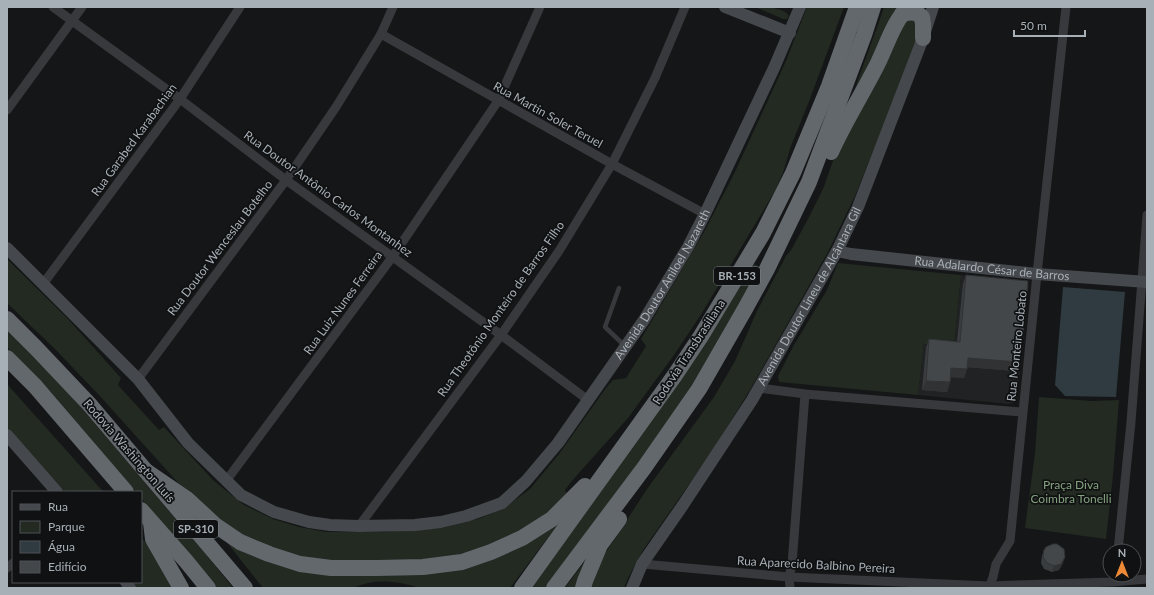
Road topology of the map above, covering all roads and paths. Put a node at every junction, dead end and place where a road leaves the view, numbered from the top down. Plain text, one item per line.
1 (53, 7) edge
2 (82, 7) edge
3 (240, 7) edge
4 (393, 7) edge
5 (540, 7) edge
6 (685, 7) edge
7 (725, 7) edge
8 (858, 7) edge
9 (873, 7) edge
10 (933, 7) edge
11 (1066, 7) edge
12 (797, 8) edge
13 (905, 11) edge
14 (72, 22) junction
15 (790, 33) junction
16 (381, 34) junction
17 (923, 38) junction
18 (180, 99) junction
19 (498, 101) junction
20 (7, 110) edge
21 (612, 164) junction
22 (286, 180) junction
23 (809, 182) junction
24 (705, 214) junction
25 (1147, 215) edge
26 (7, 248) edge
27 (837, 252) junction
28 (393, 256) junction
29 (1037, 274) junction
30 (1144, 281) edge
31 (43, 284) junction
32 (619, 288) dead end
33 (7, 319) edge
34 (501, 335) junction
35 (625, 346) junction
36 (7, 358) edge
37 (138, 379) junction
38 (759, 388) junction
39 (805, 394) junction
40 (588, 400) junction
41 (1022, 412) junction
42 (7, 435) edge
43 (613, 461) junction
44 (644, 468) junction
45 (146, 471) junction
46 (226, 481) junction
47 (56, 491) edge
48 (125, 491) edge
49 (146, 515) edge
50 (359, 526) junction
51 (1119, 543) edge
52 (642, 564) junction
53 (790, 578) junction
54 (1102, 579) edge
55 (1042, 586) edge
56 (989, 587) edge
57 (182, 588) edge
58 (208, 588) edge
59 (245, 588) edge
60 (522, 588) edge
61 (554, 588) edge
62 (583, 588) edge
63 (632, 588) edge
64 (790, 588) edge

1 - 14 street, Rua Doutor Antônio Carlos Montanhez
2 - 14 street
3 - 18 street, Rua Garabed Karabachian
4 - 16 street, Rua Doutor Wenceslau Botelho
5 - 19 street, Rua Luiz Nunes Ferreira
6 - 21 street, Rua Theotônio Monteiro de Barros Filho
7 - 15 main road
8 - 43 highway, Rodovia Transbrasiliana / BR-153
9 - 23 highway, Rodovia Transbrasiliana / BR-153
10 - 17 main road, Avenida Doutor Lineu de Alcântara Gil
11 - 29 street, Rua Monteiro Lobato
12 - 15 main road, Avenida Doutor Aniloel Nazareth
13 - 17 highway
13 - 23 highway
14 - 18 street, Rua Doutor Antônio Carlos Montanhez
14 - 20 street
15 - 24 main road, Avenida Doutor Aniloel Nazareth
16 - 19 street, Rua Martin Soler Teruel
16 - 22 street, Rua Doutor Wenceslau Botelho
17 - 27 main road, Avenida Doutor Lineu de Alcântara Gil
18 - 22 street, Rua Doutor Antônio Carlos Montanhez
18 - 31 street, Rua Garabed Karabachian
19 - 21 street, Rua Martin Soler Teruel
19 - 28 street, Rua Luiz Nunes Ferreira
21 - 24 street, Rua Martin Soler Teruel
21 - 34 street, Rua Theotônio Monteiro de Barros Filho
22 - 28 street, Rua Doutor Antônio Carlos Montanhez
22 - 37 street, Rua Doutor Wenceslau Botelho
23 - 44 highway, Rodovia Transbrasiliana / BR-153
24 - 35 main road, Avenida Doutor Aniloel Nazareth
25 - 30 street
26 - 31 main road, Avenida Doutor Aniloel Nazareth
27 - 29 main road, Rua Adalardo César de Barros
27 - 38 main road, Avenida Doutor Lineu de Alcântara Gil
28 - 34 street, Rua Doutor Antônio Carlos Montanhez
28 - 46 street, Rua Luiz Nunes Ferreira
29 - 30 main road, Rua Adalardo César de Barros
29 - 41 street, Rua Monteiro Lobato
30 - 51 street
31 - 37 main road, Avenida Doutor Aniloel Nazareth
32 - 35 lane
33 - 45 highway, Rodovia Washington Luís / SP-310
34 - 40 street, Rua Doutor Antônio Carlos Montanhez
34 - 50 street, Rua Theotônio Monteiro de Barros Filho
35 - 40 main road, Avenida Doutor Aniloel Nazareth
36 - 48 highway
37 - 46 main road, Avenida Doutor Aniloel Nazareth
38 - 39 street
38 - 52 main road, Avenida Doutor Lineu de Alcântara Gil
39 - 41 street
39 - 53 street
40 - 50 main road, Avenida Doutor Aniloel Nazareth
41 - 56 street, Rua Monteiro Lobato
42 - 47 main road
43 - 45 highway
43 - 60 highway, Rodovia Transbrasiliana / BR-153
44 - 61 highway, Rodovia Transbrasiliana / BR-153
44 - 62 highway
45 - 59 highway, Rodovia Washington Luís / SP-310
46 - 50 main road, Avenida Doutor Aniloel Nazareth
49 - 57 highway
49 - 58 highway, SP-310
52 - 53 street, Rua Aparecido Balbino Pereira
52 - 63 main road, Avenida Doutor Lineu de Alcântara Gil
53 - 56 street, Rua Aparecido Balbino Pereira
53 - 64 street
54 - 55 street, Rua Aparecido Balbino Pereira
55 - 56 street, Rua Aparecido Balbino Pereira

